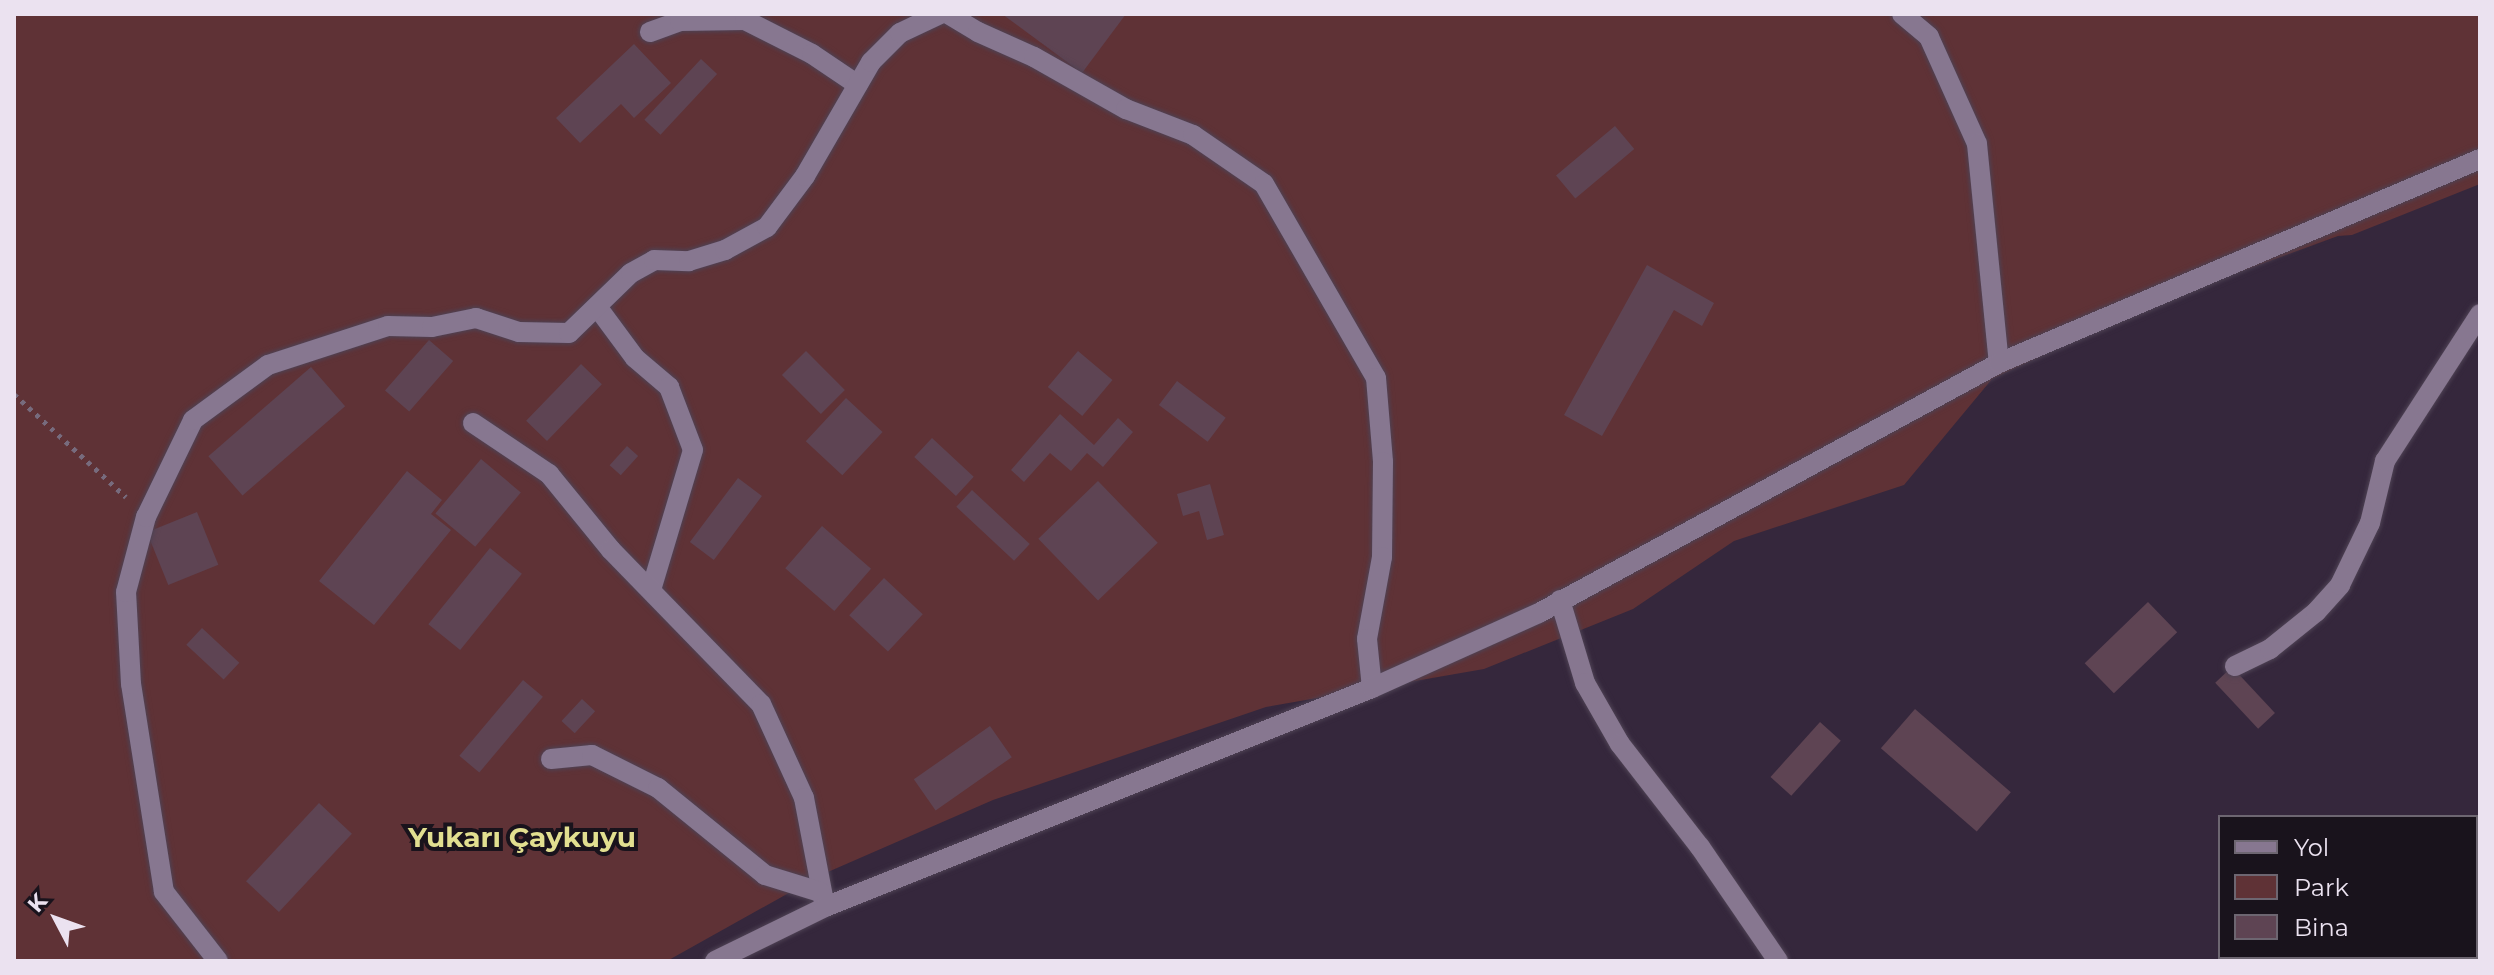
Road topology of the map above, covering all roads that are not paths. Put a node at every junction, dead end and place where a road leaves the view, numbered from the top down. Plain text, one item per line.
1 (940, 14) edge
2 (948, 14) edge
3 (1902, 14) edge
4 (650, 32) dead end
5 (858, 85) junction
6 (2480, 159) edge
7 (598, 308) junction
8 (2480, 314) edge
9 (1999, 363) junction
10 (473, 423) dead end
11 (651, 590) junction
12 (1560, 600) junction
13 (2235, 666) dead end
14 (1372, 688) junction
15 (551, 759) dead end
16 (823, 899) junction
17 (218, 961) edge
18 (715, 961) edge
19 (1778, 961) edge

1 - 5 street
2 - 14 street
3 - 9 street
4 - 5 street
5 - 7 street
6 - 9 street
7 - 11 street
7 - 17 street
8 - 13 street
9 - 12 street
10 - 11 street
11 - 16 street
12 - 14 street
12 - 19 street
14 - 16 street
15 - 16 street
16 - 18 street

